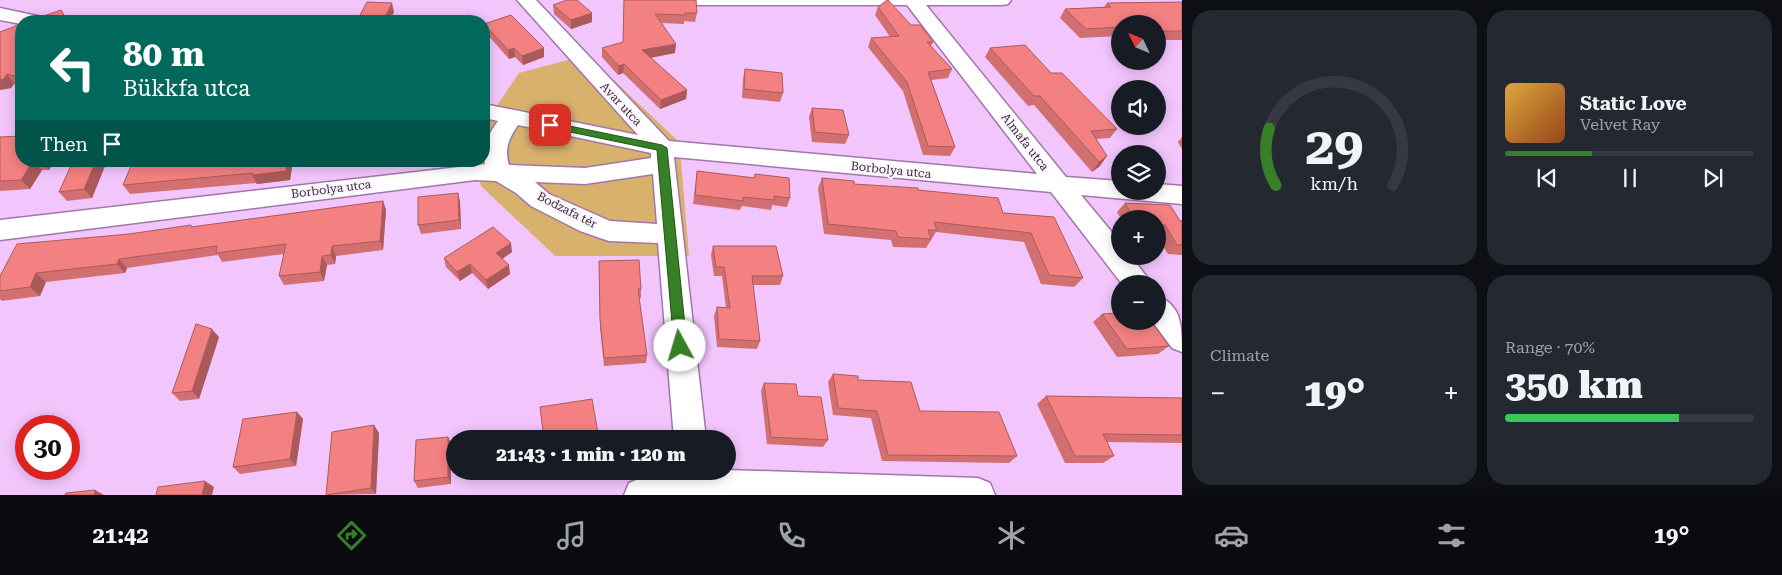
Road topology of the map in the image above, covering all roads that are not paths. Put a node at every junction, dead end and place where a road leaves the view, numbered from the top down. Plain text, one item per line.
1 (526, 0) edge
2 (697, 0) edge
3 (1002, 0) edge
4 (912, 1) edge
5 (0, 14) edge
6 (15, 17) edge
7 (490, 112) edge
8 (512, 117) junction
9 (662, 157) junction
10 (502, 174) junction
11 (1060, 186) junction
12 (1111, 189) edge
13 (1166, 194) edge
14 (1182, 195) edge
15 (0, 230) edge
16 (669, 234) junction
17 (1131, 275) edge
18 (1166, 318) edge
19 (1182, 339) edge
20 (689, 430) edge
21 (695, 484) edge
22 (641, 495) edge
23 (978, 495) edge

1 - 9 street, Avar utca
2 - 4 street
3 - 4 street
4 - 11 street, Almafa utca
5 - 6 street
7 - 8 street
8 - 9 street
8 - 10 street
9 - 10 street, Borbolya utca
9 - 11 street, Borbolya utca
9 - 16 street
10 - 15 street, Borbolya utca
10 - 16 street, Bodzafa tér
11 - 12 street, Borbolya utca
11 - 17 street, Almafa utca
13 - 14 street
16 - 20 street
18 - 19 street
21 - 22 street
21 - 23 street

